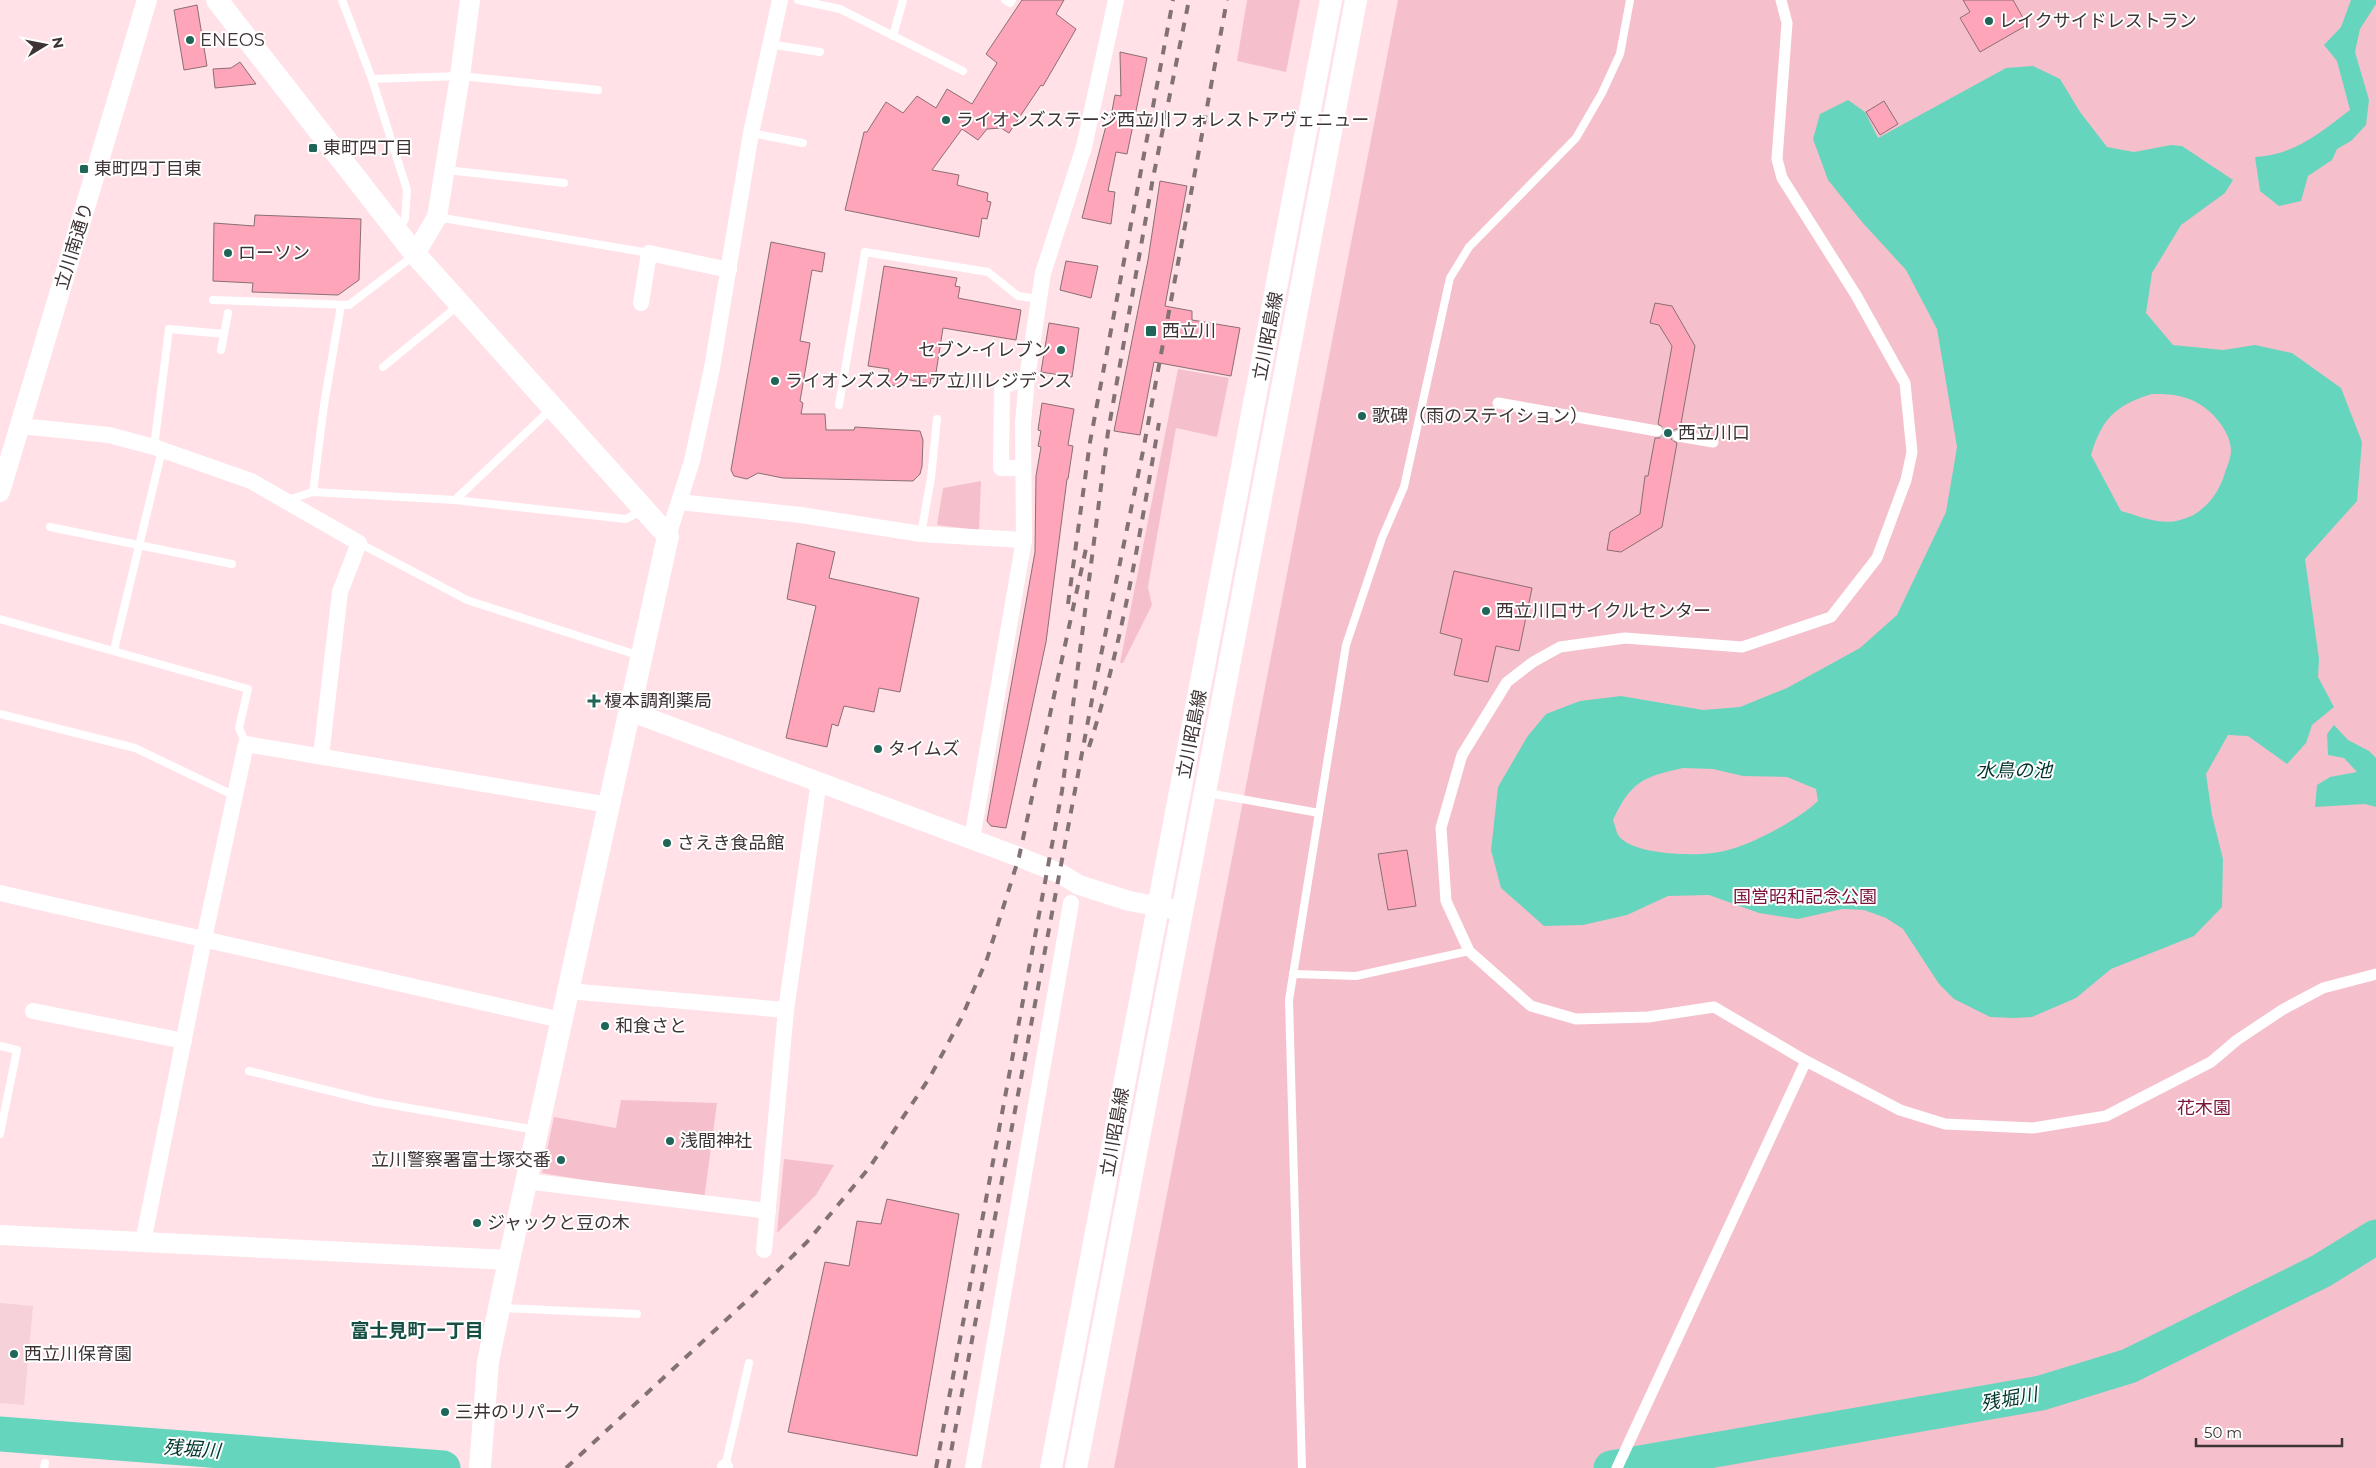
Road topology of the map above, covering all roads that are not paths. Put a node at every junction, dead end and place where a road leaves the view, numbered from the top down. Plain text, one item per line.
1 (148, 0) edge
2 (216, 0) edge
3 (342, 0) edge
4 (470, 0) edge
5 (780, 0) edge
6 (798, 0) edge
7 (903, 0) edge
8 (1006, 0) edge
9 (1012, 0) edge
10 (1116, 0) edge
11 (1331, 0) edge
12 (1356, 0) edge
13 (1630, 0) edge
14 (1781, 0) edge
15 (894, 36) junction
16 (770, 44) junction
17 (820, 52) dead end
18 (963, 71) dead end
19 (460, 76) junction
20 (372, 79) junction
21 (598, 90) dead end
22 (751, 132) junction
23 (803, 143) dead end
24 (444, 170) junction
25 (564, 183) dead end
26 (436, 217) junction
27 (397, 232) junction
28 (649, 253) junction
29 (415, 254) junction
30 (729, 270) junction
31 (1040, 298) junction
32 (213, 300) dead end
33 (641, 302) dead end
34 (460, 304) junction
35 (341, 305) junction
36 (228, 313) dead end
37 (224, 334) junction
38 (221, 350) dead end
39 (383, 367) dead end
40 (1027, 378) junction
41 (1498, 403) dead end
42 (839, 405) dead end
43 (552, 407) junction
44 (937, 419) dead end
45 (20, 426) junction
46 (1657, 431) tunnel mouth
47 (1678, 436) tunnel mouth
48 (1713, 442) dead end
49 (158, 448) junction
50 (1023, 468) junction
51 (0, 492) edge
52 (313, 492) junction
53 (287, 500) junction
54 (455, 500) junction
55 (679, 502) junction
56 (644, 509) junction
57 (50, 527) dead end
58 (922, 534) junction
59 (668, 536) junction
60 (1024, 540) junction
61 (359, 543) junction
62 (139, 545) junction
63 (232, 564) dead end
64 (0, 619) edge
65 (114, 650) junction
66 (640, 656) junction
67 (629, 711) junction
68 (0, 714) edge
69 (246, 744) junction
70 (321, 756) junction
71 (819, 781) junction
72 (1205, 792) junction
73 (235, 796) junction
74 (609, 805) junction
75 (1319, 813) junction
76 (972, 839) junction
77 (0, 893) edge
78 (1071, 903) dead end
79 (1158, 906) junction
80 (1183, 911) junction
81 (204, 939) junction
82 (1470, 950) junction
83 (1293, 974) junction
84 (2376, 974) edge
85 (568, 990) junction
86 (786, 1010) junction
87 (33, 1011) dead end
88 (561, 1020) junction
89 (184, 1040) junction
90 (0, 1046) edge
91 (1806, 1061) junction
92 (249, 1071) dead end
93 (537, 1130) junction
94 (0, 1134) edge
95 (526, 1181) junction
96 (768, 1212) junction
97 (0, 1235) edge
98 (143, 1242) junction
99 (764, 1250) dead end
100 (509, 1260) junction
101 (500, 1308) junction
102 (637, 1314) dead end
103 (749, 1363) dead end
104 (1052, 1460) edge
105 (1078, 1460) edge
106 (973, 1467) edge
107 (480, 1468) edge
108 (725, 1468) edge
109 (1302, 1468) edge
110 (1617, 1468) edge

1 - 45 street, 立川南通り
2 - 27 main road
3 - 20 lane
4 - 19 street
5 - 16 street
6 - 15 lane
7 - 15 lane
8 - 9 lane
10 - 31 street
11 - 79 main road, 立川昭島線
12 - 72 main road, 立川昭島線
13 - 75 lane
14 - 82 street
15 - 18 lane
16 - 17 lane
16 - 22 street
19 - 20 lane
19 - 21 lane
19 - 24 street
20 - 27 lane
22 - 23 lane
22 - 30 street
24 - 25 lane
24 - 26 street
26 - 28 lane
26 - 29 street
27 - 29 main road
28 - 30 street
28 - 33 street
29 - 34 main road
29 - 35 lane
30 - 55 street
31 - 40 street
31 - 42 lane
32 - 35 lane
34 - 39 lane
34 - 43 main road
35 - 52 lane
36 - 37 lane
37 - 38 lane
37 - 49 lane
40 - 50 street
40 - 50 street
41 - 46 street
43 - 54 lane
43 - 56 main road
44 - 58 lane
45 - 49 street
45 - 51 street, 立川南通り
47 - 48 street
49 - 53 street
49 - 62 lane
50 - 60 street
52 - 53 lane
52 - 54 lane
53 - 61 street
54 - 56 lane
55 - 58 street
55 - 59 street
56 - 59 main road
57 - 62 lane
58 - 60 street
59 - 66 main road
60 - 76 street
61 - 66 lane
61 - 70 street
62 - 63 lane
62 - 65 lane
64 - 65 lane
65 - 69 lane
66 - 67 main road
67 - 71 street
67 - 74 main road
68 - 73 lane
69 - 70 street
69 - 73 street
70 - 74 street
71 - 76 street
71 - 86 street
72 - 75 lane
72 - 80 main road, 立川昭島線
73 - 81 street
74 - 85 main road
75 - 83 lane
76 - 79 street
77 - 81 street
78 - 106 street
79 - 80 street
79 - 104 main road, 立川昭島線
80 - 105 main road, 立川昭島線
81 - 88 street
81 - 89 street
82 - 83 lane
82 - 91 street
83 - 109 lane
84 - 91 street
85 - 86 street
85 - 88 main road
86 - 96 street
87 - 89 street
88 - 93 main road
89 - 98 street
90 - 94 lane
91 - 110 street
92 - 93 lane
93 - 95 main road
95 - 96 street
95 - 100 main road
96 - 99 street
97 - 98 street
98 - 100 street
100 - 101 main road
101 - 102 lane
101 - 107 main road
103 - 108 lane

